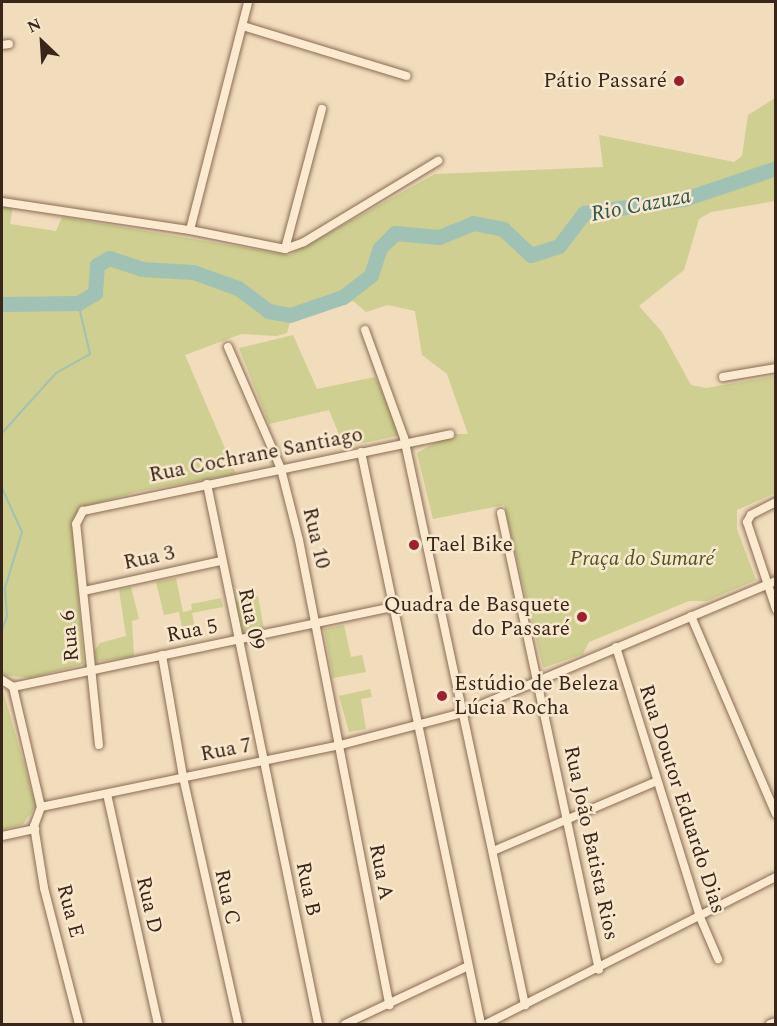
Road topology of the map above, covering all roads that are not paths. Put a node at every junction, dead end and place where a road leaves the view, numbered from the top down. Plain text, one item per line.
1 (248, 2) edge
2 (243, 26) junction
3 (408, 76) dead end
4 (322, 109) dead end
5 (438, 161) dead end
6 (2, 202) edge
7 (190, 230) junction
8 (285, 249) junction
9 (365, 330) dead end
10 (228, 347) dead end
11 (776, 368) edge
12 (723, 377) dead end
13 (450, 434) dead end
14 (405, 443) junction
15 (361, 452) junction
16 (280, 469) junction
17 (207, 484) junction
18 (776, 502) edge
19 (501, 513) dead end
20 (76, 524) joint
21 (221, 561) junction
22 (776, 581) edge
23 (766, 584) junction
24 (84, 591) junction
25 (391, 607) junction
26 (776, 609) edge
27 (691, 615) junction
28 (316, 624) junction
29 (238, 640) junction
30 (616, 647) junction
31 (162, 655) junction
32 (91, 670) junction
33 (2, 680) edge
34 (537, 681) junction
35 (13, 687) junction
36 (462, 713) junction
37 (417, 726) junction
38 (99, 745) dead end
39 (340, 745) junction
40 (262, 761) junction
41 (183, 777) junction
42 (657, 782) junction
43 (107, 794) junction
44 (41, 807) junction
45 (776, 814) edge
46 (567, 819) junction
47 (34, 829) junction
48 (2, 836) edge
49 (493, 851) junction
50 (776, 877) edge
51 (700, 917) junction
52 (718, 959) dead end
53 (468, 966) junction
54 (599, 970) junction
55 (389, 1005) junction
56 (525, 1005) junction
57 (776, 1022) edge
58 (79, 1024) edge
59 (158, 1024) edge
60 (238, 1024) edge
61 (318, 1024) edge
62 (345, 1024) edge
63 (481, 1024) edge
64 (486, 1024) edge
65 (770, 1024) edge

1 - 2 street
2 - 3 street
2 - 7 street
4 - 8 street
5 - 8 street
6 - 7 street
7 - 8 street
9 - 14 street
10 - 16 street, Rua 10
11 - 12 street
13 - 14 street, Rua Cochrane Santiago
14 - 15 street, Rua Cochrane Santiago
14 - 36 street
15 - 16 street, Rua Cochrane Santiago
15 - 25 street
16 - 17 street, Rua Cochrane Santiago
16 - 28 street, Rua 10
17 - 20 street, Rua Cochrane Santiago
17 - 21 street, Rua 09
18 - 23 street
19 - 34 street, Rua João Batista Rios
20 - 24 street, Rua 6
21 - 24 street, Rua 3
21 - 29 street, Rua 09
22 - 23 street, Rua 7
23 - 26 street
23 - 27 street, Rua 7
24 - 32 street, Rua 6
25 - 28 street, Rua 5
25 - 37 street
27 - 30 street, Rua 7
27 - 45 street
28 - 29 street, Rua 5
28 - 39 street, Rua 10
29 - 31 street, Rua 5
29 - 40 street, Rua 09
30 - 34 street, Rua 7
30 - 42 street, Rua Doutor Eduardo Dias
31 - 32 street, Rua 5
31 - 41 street, Rua C
32 - 35 street, Rua 5
32 - 38 street, Rua 6
33 - 35 street
34 - 36 street, Rua 7
34 - 46 street, Rua João Batista Rios
35 - 44 street
36 - 37 street, Rua 7
36 - 49 street
37 - 39 street, Rua 7
37 - 53 street
39 - 40 street, Rua 7
39 - 55 street, Rua A
40 - 41 street, Rua 7
40 - 61 street, Rua B
41 - 43 street, Rua 7
41 - 60 street, Rua C
42 - 46 street
42 - 51 street, Rua Doutor Eduardo Dias
43 - 44 street, Rua 7
43 - 59 street, Rua D
44 - 47 street, Rua E
46 - 49 street
46 - 54 street, Rua João Batista Rios
47 - 48 street
47 - 58 street, Rua E
49 - 56 street
50 - 51 street
51 - 52 street, Rua Doutor Eduardo Dias
51 - 54 street
53 - 55 street
53 - 63 street
54 - 56 street
55 - 62 street
56 - 64 street
57 - 65 street

